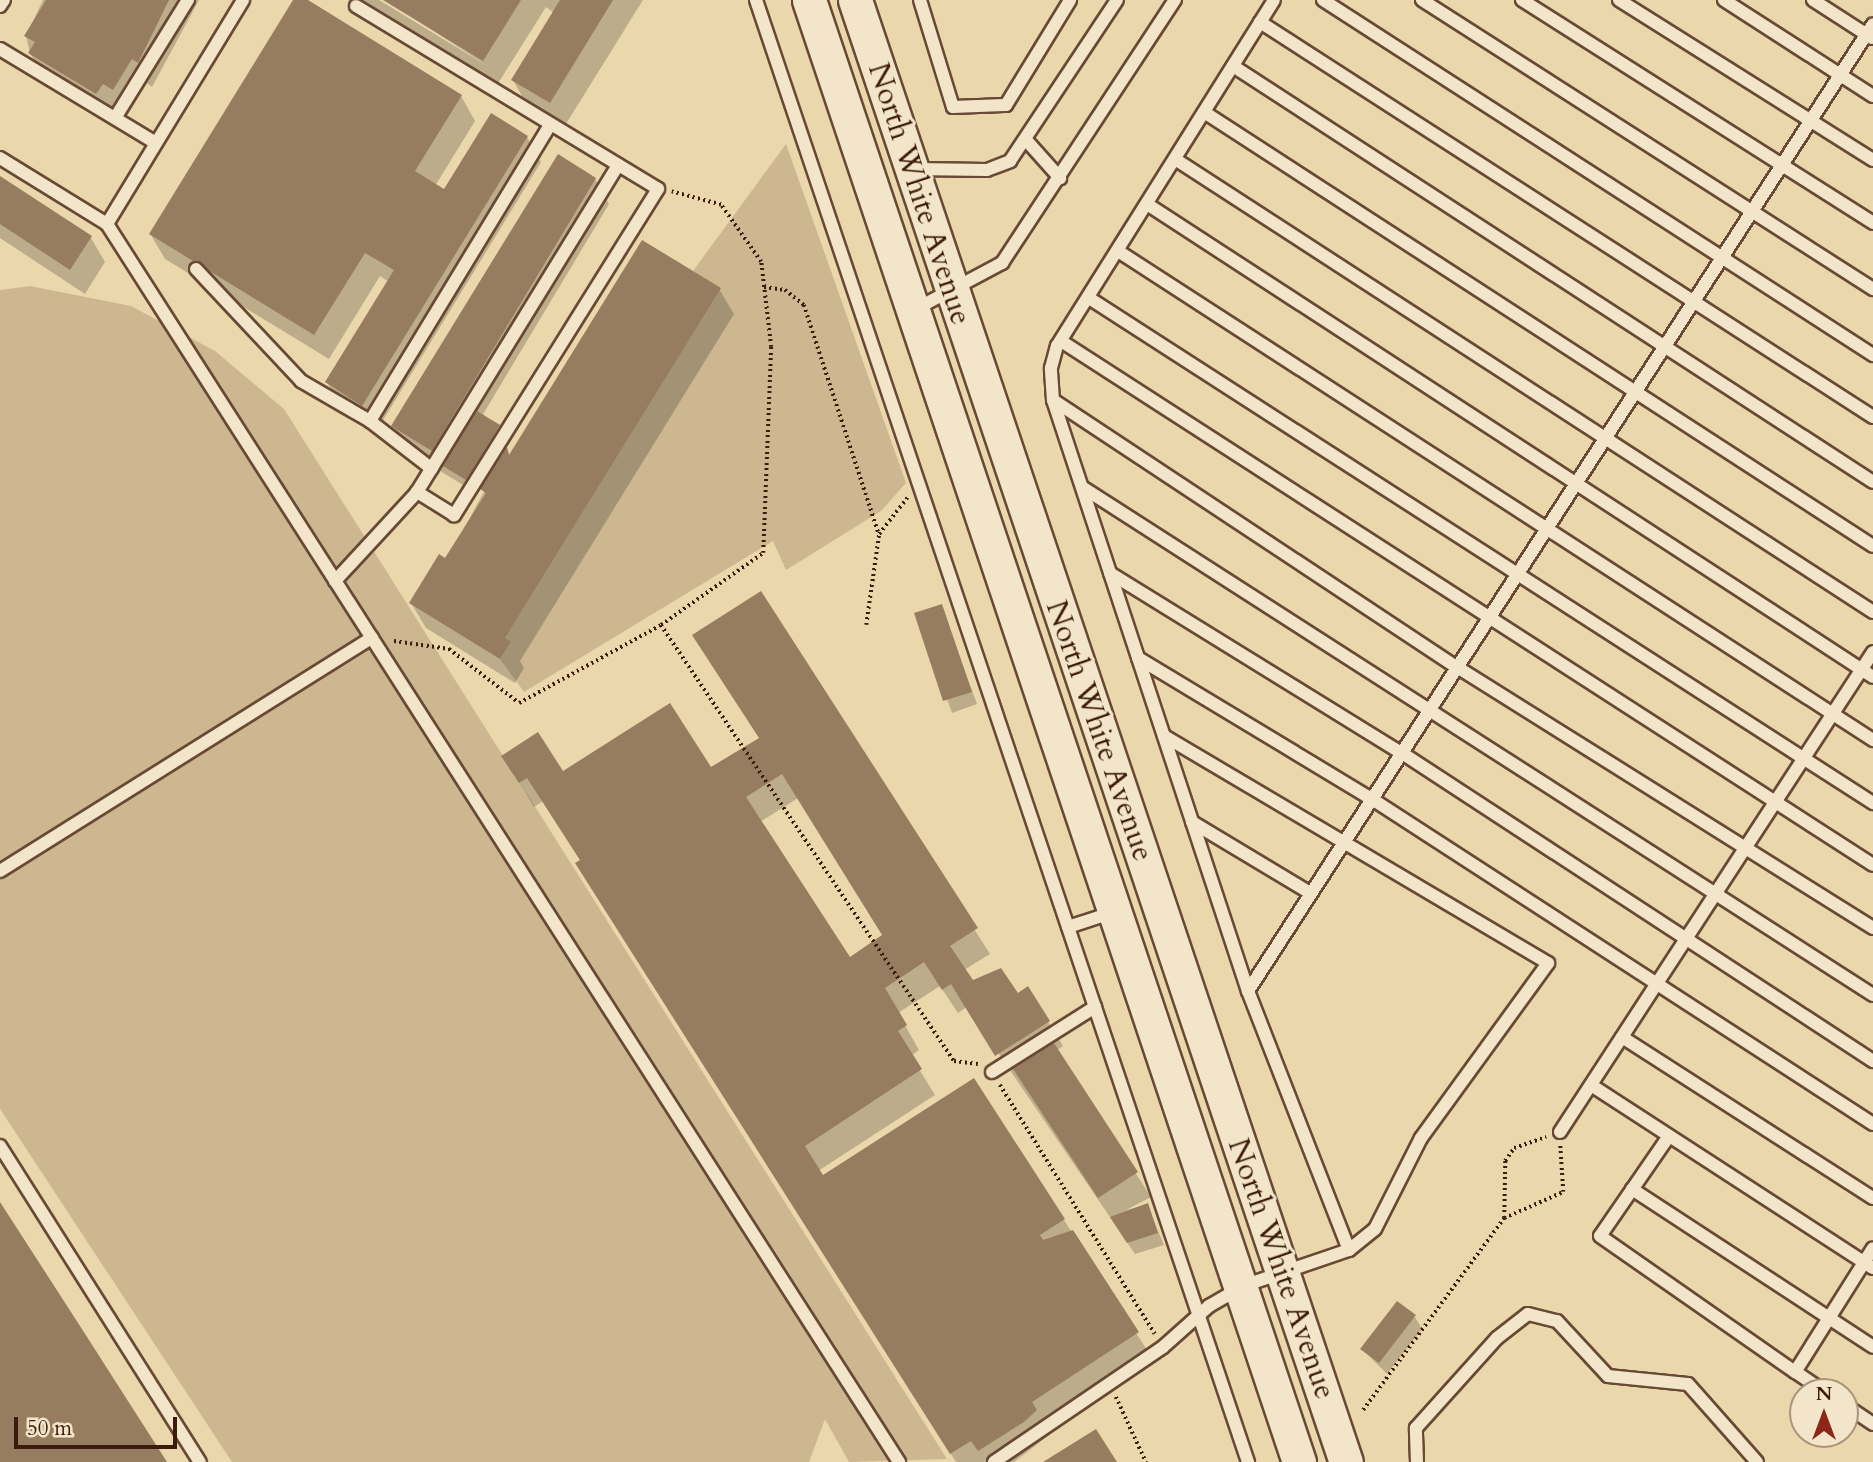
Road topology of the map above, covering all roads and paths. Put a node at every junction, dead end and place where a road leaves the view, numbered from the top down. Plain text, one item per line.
1 (4, 0) edge
2 (188, 0) edge
3 (243, 0) edge
4 (756, 0) edge
5 (809, 0) edge
6 (855, 0) edge
7 (920, 0) edge
8 (1070, 0) edge
9 (1117, 0) edge
10 (1174, 0) edge
11 (1274, 0) edge
12 (1323, 0) edge
13 (1423, 0) edge
14 (1522, 0) edge
15 (1619, 0) edge
16 (1724, 0) edge
17 (1813, 0) edge
18 (0, 6) edge
19 (356, 6) dead end
20 (1260, 22) junction
21 (1871, 32) edge
22 (0, 49) edge
23 (1233, 66) junction
24 (1840, 75) junction
25 (1873, 96) edge
26 (1204, 112) junction
27 (115, 118) junction
28 (1811, 120) junction
29 (550, 125) junction
30 (1027, 141) junction
31 (156, 143) junction
32 (0, 158) edge
33 (1175, 159) junction
34 (1873, 160) edge
35 (618, 165) junction
36 (1782, 165) junction
37 (911, 169) junction
38 (1060, 177) junction
39 (658, 189) junction
40 (1147, 204) junction
41 (1753, 211) junction
42 (1873, 223) edge
43 (107, 224) junction
44 (1118, 251) junction
45 (1722, 258) junction
46 (196, 269) dead end
47 (764, 288) junction
48 (1873, 289) edge
49 (952, 295) junction
50 (1089, 298) junction
51 (1693, 302) junction
52 (911, 311) junction
53 (1061, 341) junction
54 (1665, 345) junction
55 (1873, 355) edge
56 (1634, 394) junction
57 (1053, 400) junction
58 (1873, 417) edge
59 (370, 421) junction
60 (1604, 441) junction
61 (432, 468) junction
62 (919, 482) junction
63 (1873, 482) edge
64 (1575, 485) junction
65 (1082, 487) junction
66 (417, 492) junction
67 (1547, 529) junction
68 (879, 534) junction
69 (1873, 546) edge
70 (1110, 573) junction
71 (1517, 576) junction
72 (335, 581) junction
73 (1873, 612) edge
74 (1489, 618) junction
75 (661, 625) junction
76 (866, 625) dead end
77 (372, 638) junction
78 (1873, 652) edge
79 (1138, 658) junction
80 (1457, 667) junction
81 (1867, 673) edge
82 (1428, 713) junction
83 (1832, 715) junction
84 (1164, 736) junction
85 (1873, 740) edge
86 (1402, 753) junction
87 (1803, 759) junction
88 (1372, 799) junction
89 (1774, 803) junction
90 (1873, 803) edge
91 (1192, 822) junction
92 (1344, 839) junction
93 (1745, 848) junction
94 (1873, 865) edge
95 (0, 871) edge
96 (1310, 893) junction
97 (1715, 893) junction
98 (1115, 912) junction
99 (1068, 927) junction
100 (1873, 928) edge
101 (1685, 940) junction
102 (1657, 983) junction
103 (1248, 991) junction
104 (1873, 995) edge
105 (1095, 1007) junction
106 (1622, 1037) junction
107 (1873, 1061) edge
108 (992, 1072) junction
109 (1591, 1085) junction
110 (1873, 1124) edge
111 (1560, 1132) junction
112 (1669, 1136) junction
113 (0, 1146) edge
114 (1632, 1189) junction
115 (1873, 1198) edge
116 (1504, 1218) junction
117 (1873, 1248) edge
118 (1349, 1250) junction
119 (1869, 1265) edge
120 (1282, 1270) junction
121 (1242, 1286) junction
122 (1829, 1318) junction
123 (1200, 1320) junction
124 (1163, 1347) junction
125 (1873, 1347) edge
126 (1795, 1372) junction
127 (1804, 1378) edge
128 (1110, 1385) junction
129 (1363, 1410) dead end
130 (200, 1462) edge
131 (899, 1462) edge
132 (994, 1462) edge
133 (1146, 1462) edge
134 (1248, 1462) edge
135 (1299, 1462) edge
136 (1346, 1462) edge
137 (1417, 1462) edge
138 (1757, 1462) edge

1 - 18 lane
2 - 27 lane
3 - 31 lane
4 - 62 lane
5 - 52 main road, North White Avenue
6 - 37 main road, North White Avenue
7 - 8 lane
9 - 30 lane
10 - 38 lane
11 - 20 lane
12 - 45 lane
13 - 41 lane
14 - 36 lane
15 - 28 lane
16 - 24 lane
17 - 21 lane
19 - 29 lane
20 - 23 lane
20 - 51 lane
21 - 24 lane
22 - 27 lane
23 - 26 lane
23 - 54 lane
24 - 25 lane
24 - 28 lane
26 - 33 lane
26 - 56 lane
27 - 31 lane
28 - 34 lane
28 - 36 lane
29 - 35 lane
29 - 59 lane
30 - 37 lane
30 - 38 lane
31 - 43 lane
32 - 43 lane
33 - 40 lane
33 - 60 lane
35 - 39 lane
35 - 61 lane
36 - 41 lane
36 - 42 lane
37 - 49 main road, North White Avenue
38 - 49 lane
39 - 47 path
39 - 66 lane
40 - 44 lane
40 - 64 lane
41 - 45 lane
41 - 48 lane
43 - 72 lane
44 - 50 lane
44 - 67 lane
45 - 51 lane
45 - 55 lane
46 - 59 lane
47 - 68 path
47 - 75 path
49 - 52 lane
49 - 120 main road, North White Avenue
50 - 53 lane
50 - 71 lane
51 - 54 lane
51 - 58 lane
52 - 98 main road, North White Avenue
53 - 57 lane
53 - 74 lane
54 - 56 lane
54 - 63 lane
56 - 60 lane
56 - 69 lane
57 - 65 lane
57 - 80 lane
59 - 61 lane
60 - 64 lane
60 - 73 lane
61 - 66 lane
62 - 68 path
62 - 99 lane
64 - 67 lane
64 - 81 lane
65 - 70 lane
65 - 82 lane
66 - 72 lane
67 - 71 lane
67 - 83 lane
68 - 76 path
70 - 79 lane
70 - 86 lane
71 - 74 lane
71 - 87 lane
72 - 77 lane
74 - 80 lane
74 - 89 lane
75 - 77 path
75 - 108 path
77 - 95 lane
77 - 131 lane
78 - 81 lane
79 - 84 lane
79 - 88 lane
80 - 82 lane
80 - 93 lane
81 - 83 lane
82 - 86 lane
82 - 97 lane
83 - 85 lane
83 - 87 lane
84 - 91 lane
84 - 92 lane
86 - 88 lane
86 - 101 lane
87 - 89 lane
87 - 90 lane
88 - 92 lane
88 - 102 lane
89 - 93 lane
89 - 94 lane
91 - 96 lane
91 - 103 lane
92 - 96 lane
92 - 118 lane
93 - 97 lane
93 - 100 lane
96 - 103 lane
97 - 101 lane
97 - 104 lane
98 - 99 lane
98 - 121 main road, North White Avenue
99 - 105 lane
101 - 102 lane
101 - 107 lane
102 - 106 lane
102 - 110 lane
103 - 118 lane
105 - 108 lane
105 - 123 lane
106 - 109 lane
106 - 115 lane
108 - 124 path
109 - 111 lane
109 - 112 lane
111 - 116 path
111 - 116 path
112 - 114 lane
112 - 119 lane
113 - 130 lane
114 - 122 lane
114 - 126 lane
116 - 129 path
117 - 119 lane
118 - 120 lane
119 - 122 lane
120 - 121 lane
120 - 136 main road, North White Avenue
121 - 123 lane
121 - 135 main road, North White Avenue
122 - 125 lane
122 - 126 lane
123 - 124 lane
123 - 134 lane
124 - 128 lane
126 - 127 lane
128 - 132 lane
128 - 133 path
137 - 138 lane

